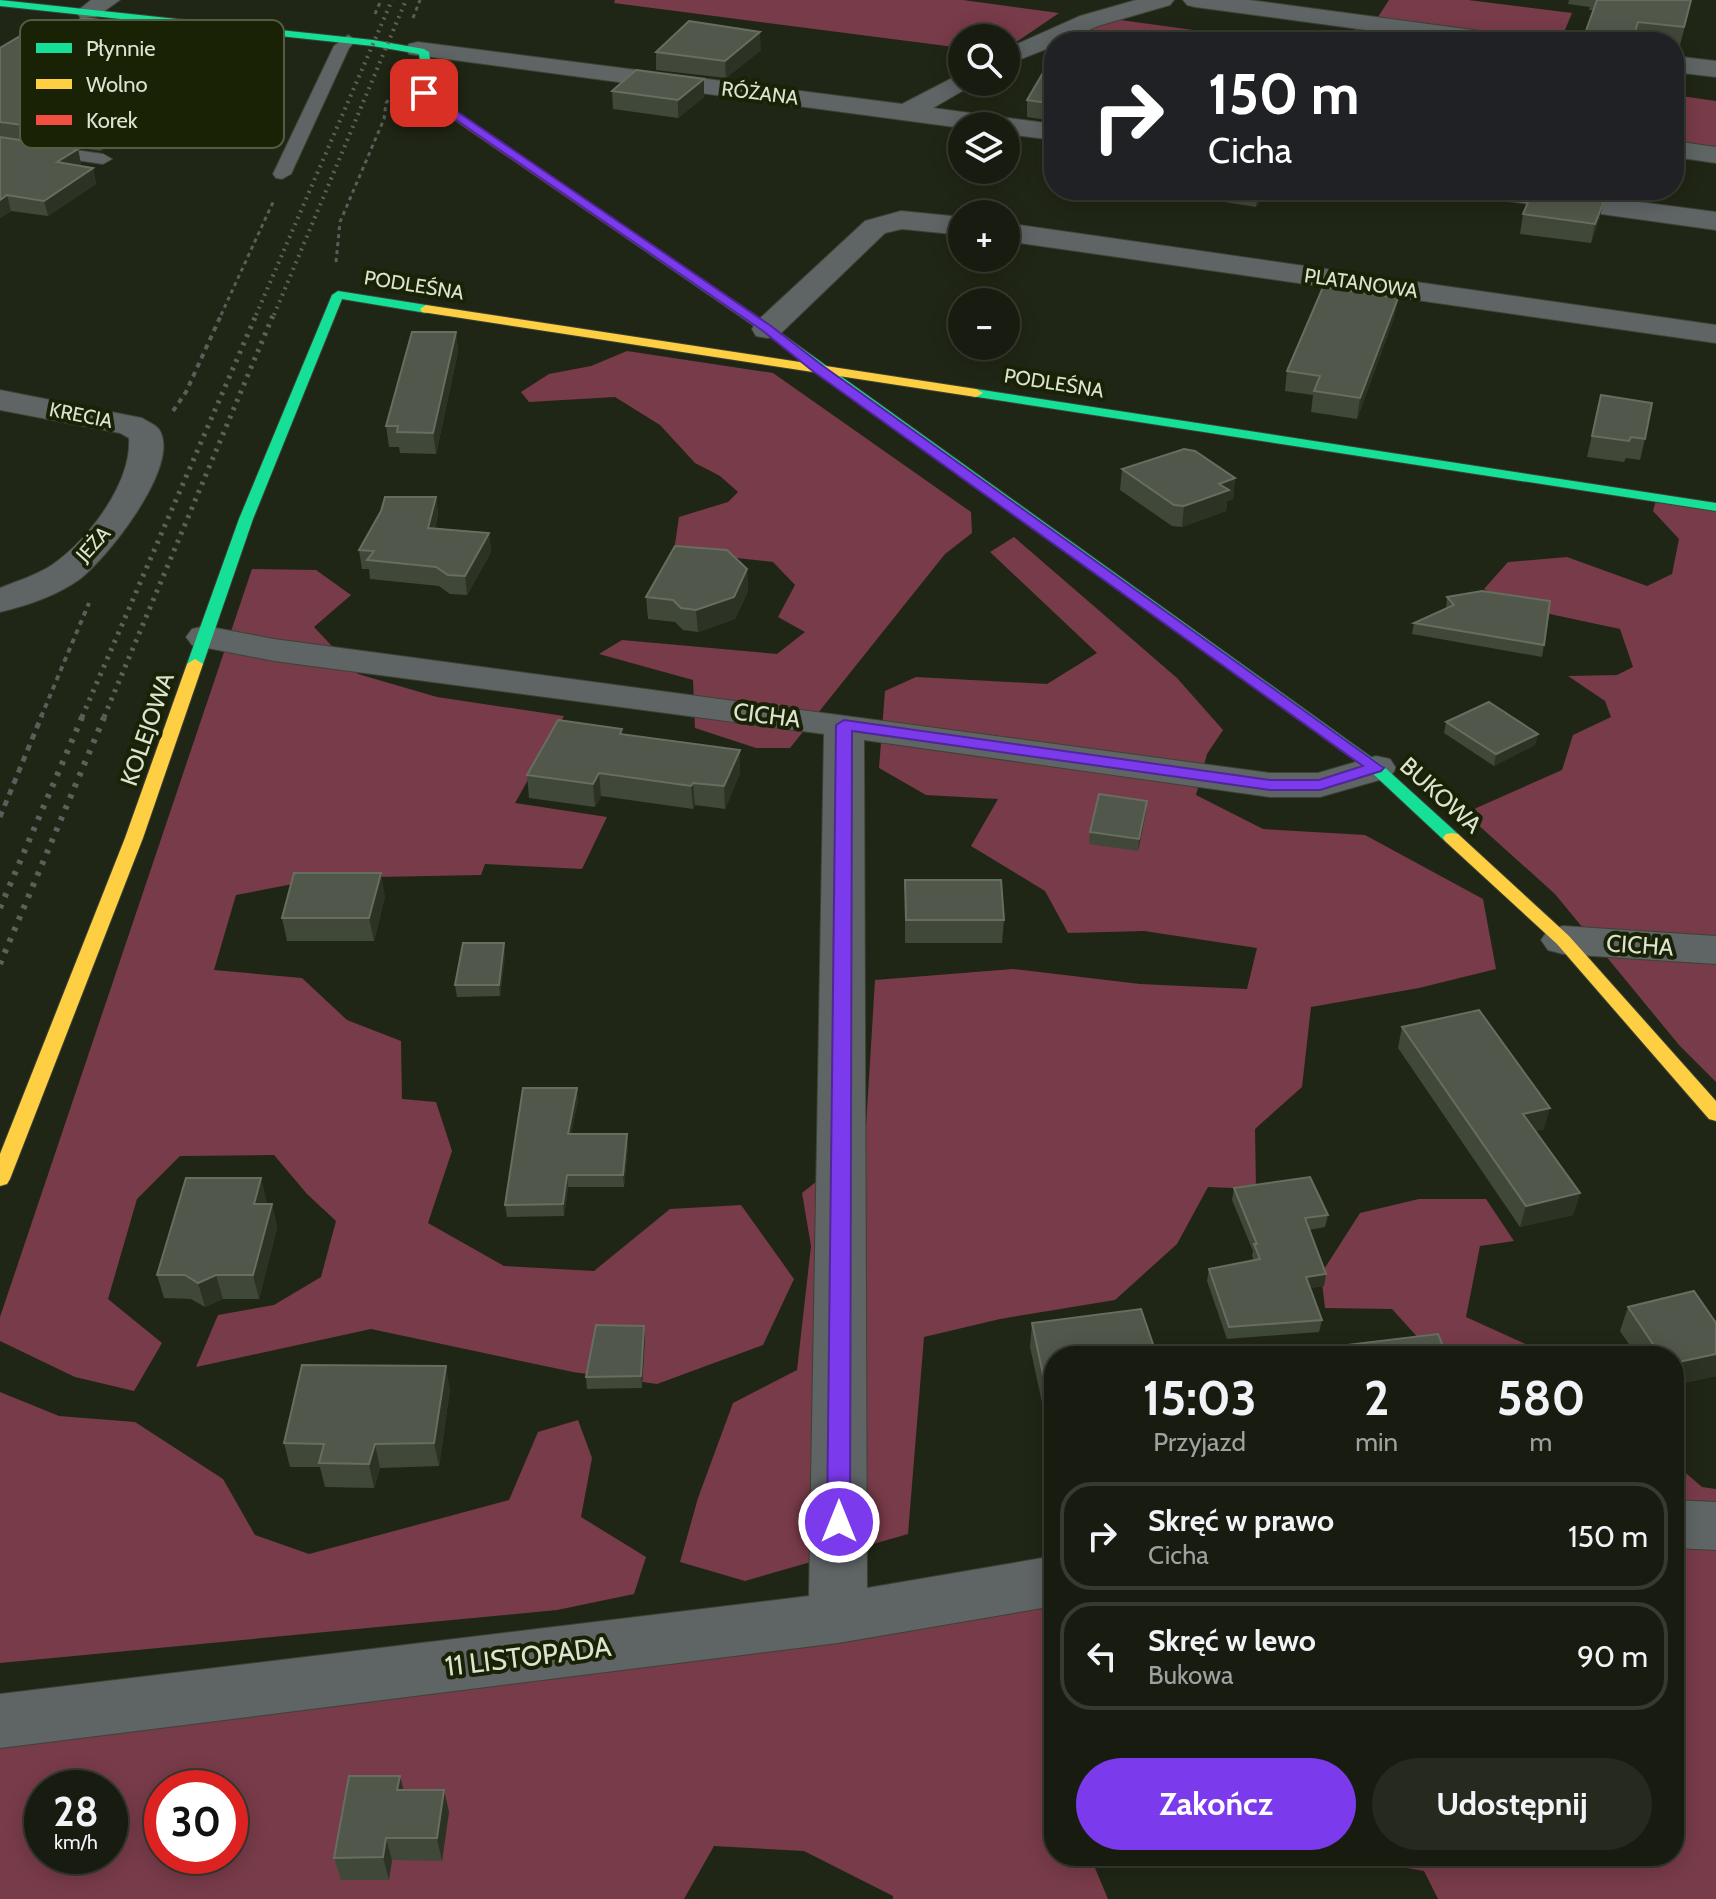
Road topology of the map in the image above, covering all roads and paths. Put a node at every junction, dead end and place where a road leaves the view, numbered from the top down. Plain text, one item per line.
1 (1162, 0) edge
2 (1195, 0) edge
3 (0, 3) edge
4 (98, 6) edge
5 (201, 20) edge
6 (284, 31) edge
7 (1064, 32) edge
8 (1435, 32) edge
9 (348, 40) junction
10 (1044, 41) edge
11 (418, 49) junction
12 (1020, 51) edge
13 (1020, 55) edge
14 (1044, 57) edge
15 (1684, 65) edge
16 (1716, 69) edge
17 (420, 79) junction
18 (948, 89) edge
19 (908, 112) junction
20 (1044, 131) edge
21 (0, 144) edge
22 (20, 147) edge
23 (27, 148) edge
24 (1684, 150) edge
25 (1716, 155) edge
26 (103, 159) dead end
27 (282, 174) joint
28 (1560, 200) edge
29 (1716, 221) edge
30 (948, 225) edge
31 (1020, 234) edge
32 (338, 295) junction
33 (767, 329) junction
34 (1716, 334) edge
35 (819, 369) junction
36 (0, 400) edge
37 (147, 448) junction
38 (1716, 507) edge
39 (100, 540) junction
40 (0, 601) edge
41 (205, 637) junction
42 (844, 725) junction
43 (1376, 768) junction
44 (0, 817) edge
45 (1563, 940) junction
46 (1716, 950) edge
47 (1716, 1114) edge
48 (0, 1179) edge
49 (1684, 1524) edge
50 (1716, 1526) edge
51 (1044, 1583) edge
52 (838, 1618) junction
53 (0, 1721) edge

1 - 7 street
2 - 8 street
3 - 4 street
4 - 5 street
6 - 9 street
9 - 11 street
9 - 27 lane
10 - 12 street
11 - 17 street
11 - 19 street, RÓŻANA
13 - 14 street
15 - 16 street
17 - 32 path
17 - 33 street, BUKOWA
18 - 19 street
19 - 20 street, RÓŻANA
21 - 22 lane
23 - 26 lane
24 - 25 street
27 - 37 path
28 - 29 street
30 - 33 street
31 - 34 street, PLATANOWA
32 - 35 street, PODLEŚNA
32 - 41 street, KOLEJOWA
33 - 35 street, BUKOWA
35 - 38 street, PODLEŚNA
35 - 43 street, BUKOWA
36 - 37 street, KRECIA
37 - 39 street, JEŻA
39 - 40 street, JEŻA
39 - 44 path
41 - 42 street, CICHA
41 - 48 street, KOLEJOWA
42 - 43 street, CICHA
42 - 52 street
43 - 45 street, BUKOWA
45 - 46 street, CICHA
45 - 47 street, BUKOWA
49 - 50 street
51 - 52 street, 11 LISTOPADA
52 - 53 street, 11 LISTOPADA

